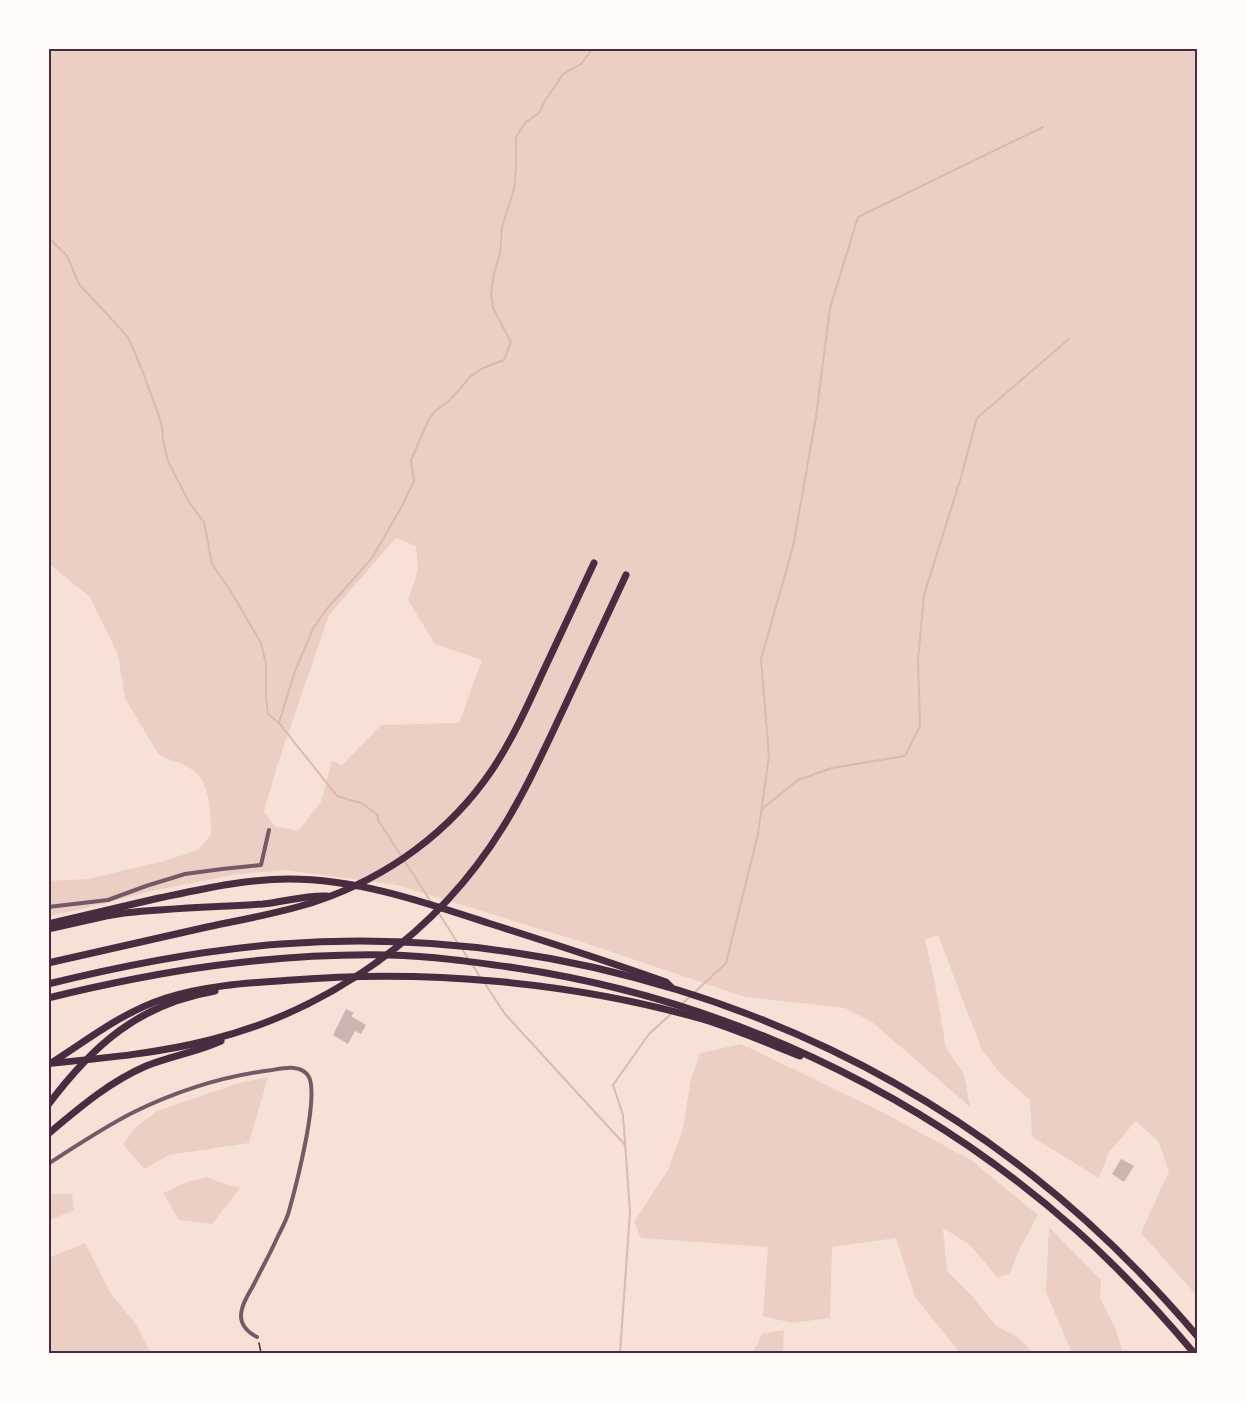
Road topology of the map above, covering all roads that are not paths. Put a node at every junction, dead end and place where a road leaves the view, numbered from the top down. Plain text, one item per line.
1 (594, 563) dead end
2 (626, 575) dead end
3 (269, 830) dead end
4 (329, 896) junction
5 (48, 907) edge
6 (48, 924) edge
7 (48, 929) edge
8 (48, 963) edge
9 (306, 979) junction
10 (48, 984) edge
11 (674, 989) junction
12 (48, 998) edge
13 (676, 1009) junction
14 (248, 1029) junction
15 (48, 1064) edge
16 (895, 1099) junction
17 (48, 1104) edge
18 (48, 1134) edge
19 (48, 1164) edge
20 (257, 1337) road end
21 (1198, 1337) edge
22 (1194, 1353) edge

1 - 4 highway
2 - 14 highway
3 - 5 street
4 - 7 highway
4 - 8 highway
6 - 11 highway
9 - 13 highway
9 - 15 highway
9 - 17 highway
10 - 11 highway
11 - 21 highway
12 - 13 highway
13 - 16 highway
13 - 16 highway
14 - 15 highway
14 - 18 highway
16 - 22 highway
19 - 20 street

